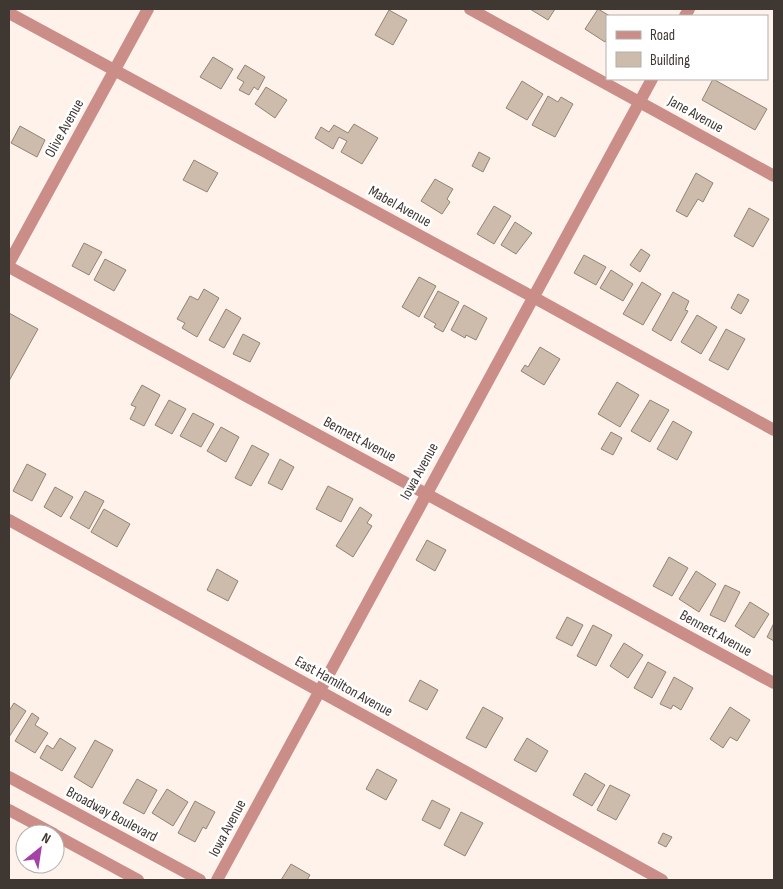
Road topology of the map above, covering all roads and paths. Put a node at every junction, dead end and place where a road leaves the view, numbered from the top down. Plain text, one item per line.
1 (148, 9) edge
2 (470, 9) edge
3 (9, 13) edge
4 (116, 69) junction
5 (651, 80) edge
6 (640, 102) junction
7 (774, 176) edge
8 (9, 265) edge
9 (533, 296) junction
10 (774, 430) edge
11 (426, 493) junction
12 (9, 520) edge
13 (774, 683) edge
14 (320, 691) junction
15 (9, 777) edge
16 (9, 810) edge
17 (35, 824) edge
18 (65, 840) edge
19 (138, 880) edge
20 (200, 880) edge
21 (217, 880) edge
22 (662, 880) edge

1 - 4 street, Olive Avenue
2 - 6 street, Jane Avenue
3 - 4 street, Mabel Avenue
4 - 8 street, Olive Avenue
4 - 9 street, Mabel Avenue
5 - 6 street, Iowa Avenue
6 - 7 street, Jane Avenue
6 - 9 street, Iowa Avenue
8 - 11 street, Bennett Avenue
9 - 10 street, Mabel Avenue
9 - 11 street, Iowa Avenue
11 - 13 street, Bennett Avenue
11 - 14 street, Iowa Avenue
12 - 14 street, East Hamilton Avenue
14 - 21 street, Iowa Avenue
14 - 22 street, East Hamilton Avenue
15 - 20 street, Broadway Boulevard
16 - 17 street
18 - 19 street

